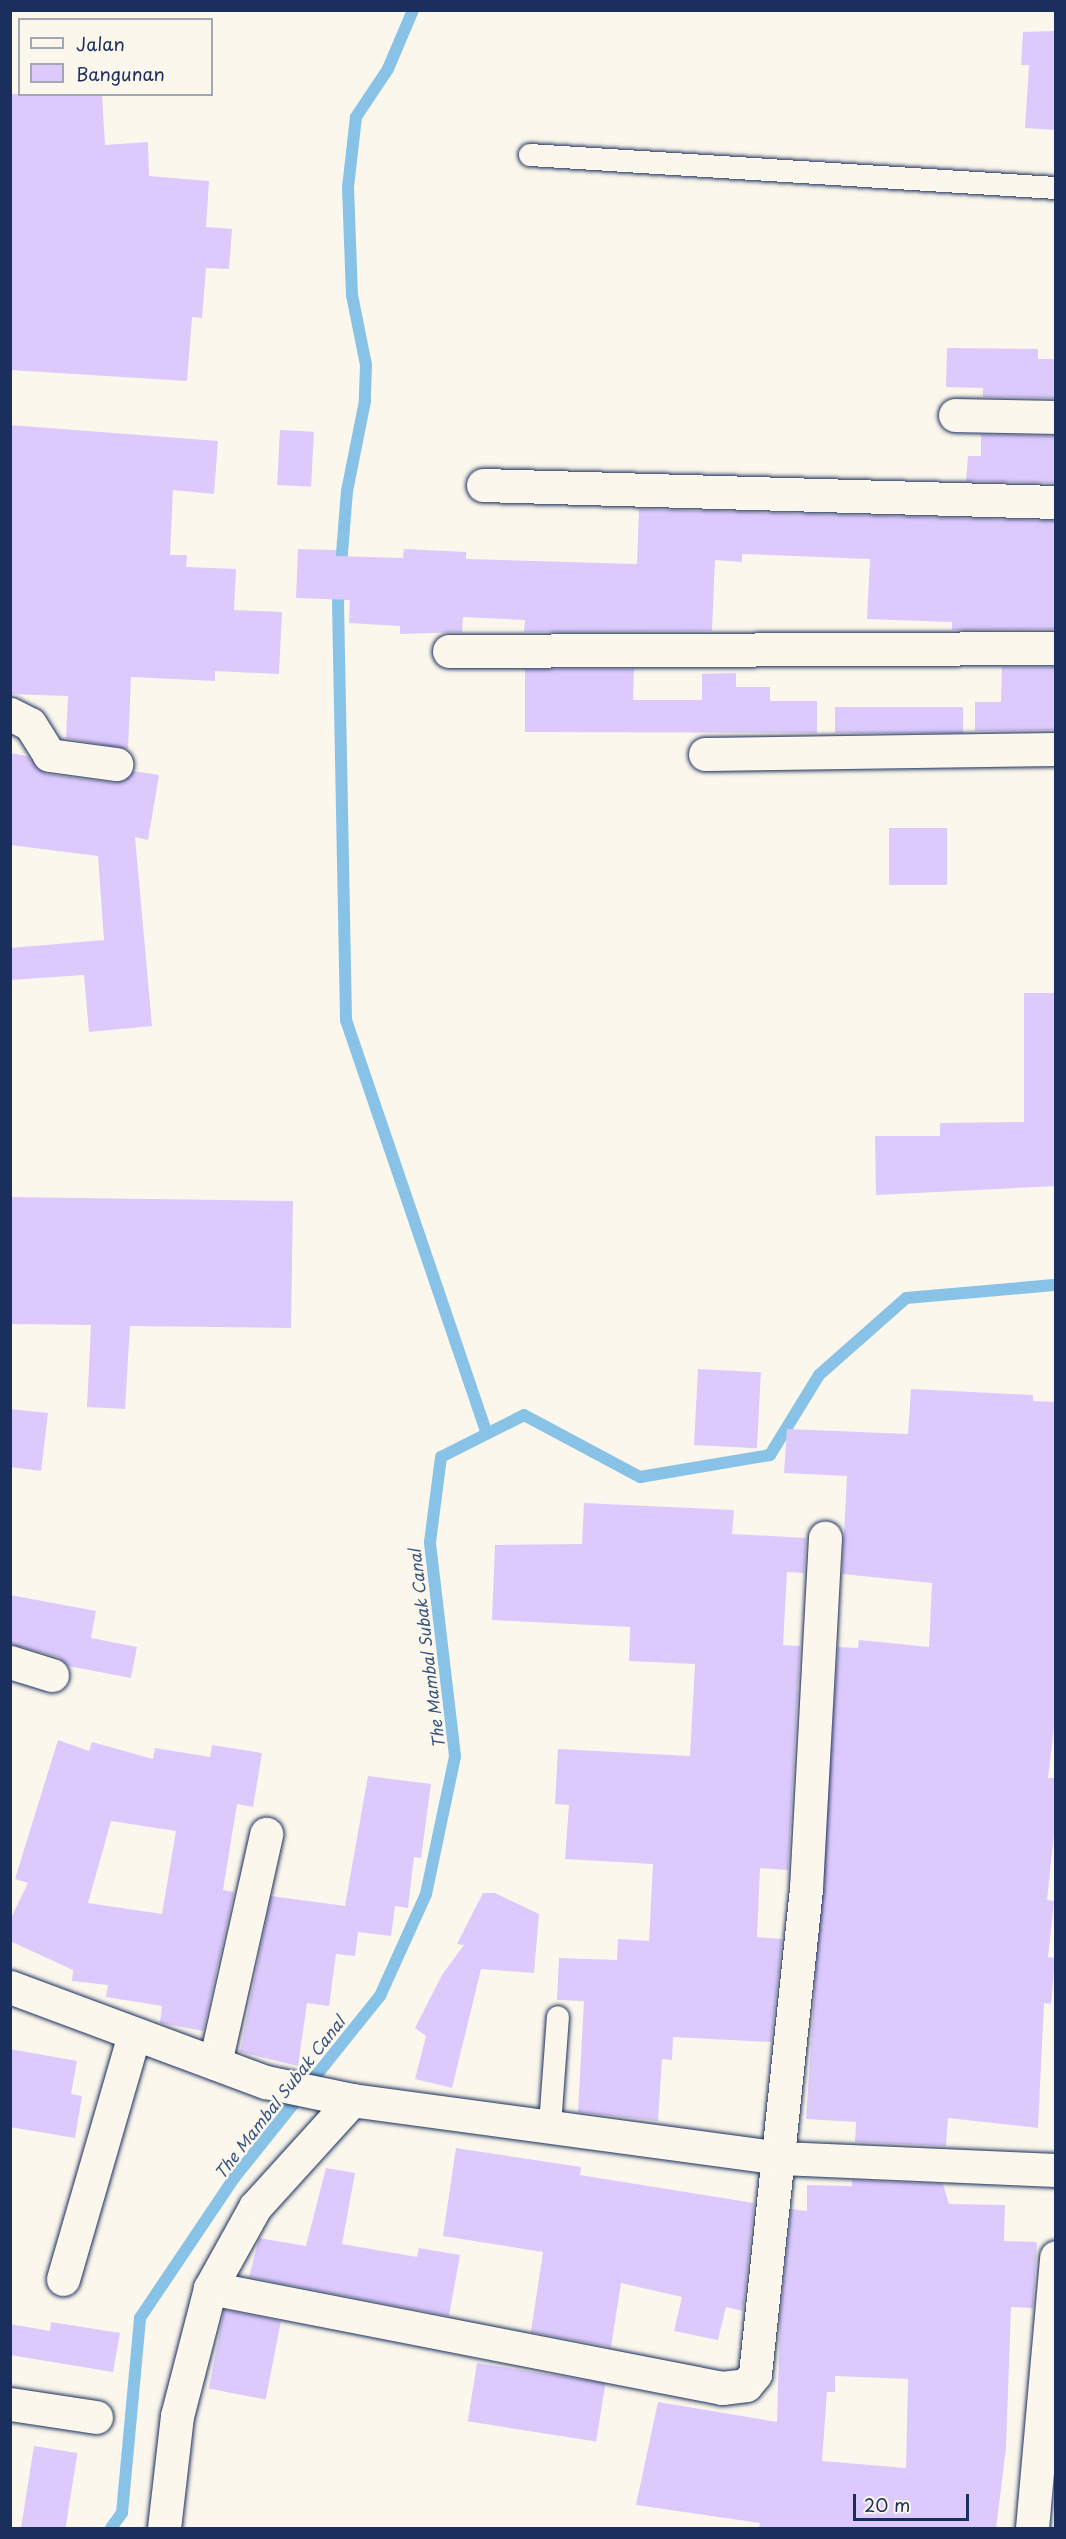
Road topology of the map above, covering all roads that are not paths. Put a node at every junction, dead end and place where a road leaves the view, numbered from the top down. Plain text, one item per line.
1 (530, 155) dead end
2 (1056, 188) edge
3 (955, 415) dead end
4 (1056, 417) edge
5 (483, 485) dead end
6 (1056, 502) edge
7 (1056, 648) edge
8 (449, 651) dead end
9 (10, 714) edge
10 (1056, 749) edge
11 (705, 754) dead end
12 (116, 764) dead end
13 (825, 1538) dead end
14 (10, 1662) edge
15 (51, 1675) dead end
16 (266, 1834) dead end
17 (10, 1987) edge
18 (558, 2017) dead end
19 (135, 2034) junction
20 (215, 2062) junction
21 (344, 2098) junction
22 (550, 2125) junction
23 (780, 2158) junction
24 (1056, 2170) edge
25 (1056, 2257) edge
26 (63, 2279) dead end
27 (210, 2288) junction
28 (10, 2404) edge
29 (96, 2417) dead end
30 (164, 2529) edge
31 (1032, 2529) edge

1 - 2 lane
3 - 4 street
5 - 6 street
7 - 8 street
9 - 12 street
10 - 11 street
13 - 23 street
14 - 15 street
16 - 20 street
17 - 19 street
18 - 22 lane
19 - 20 street
19 - 26 street
20 - 21 street
21 - 22 street
21 - 27 street
22 - 23 street
23 - 24 street
23 - 27 street
25 - 31 street
27 - 30 street
28 - 29 street

